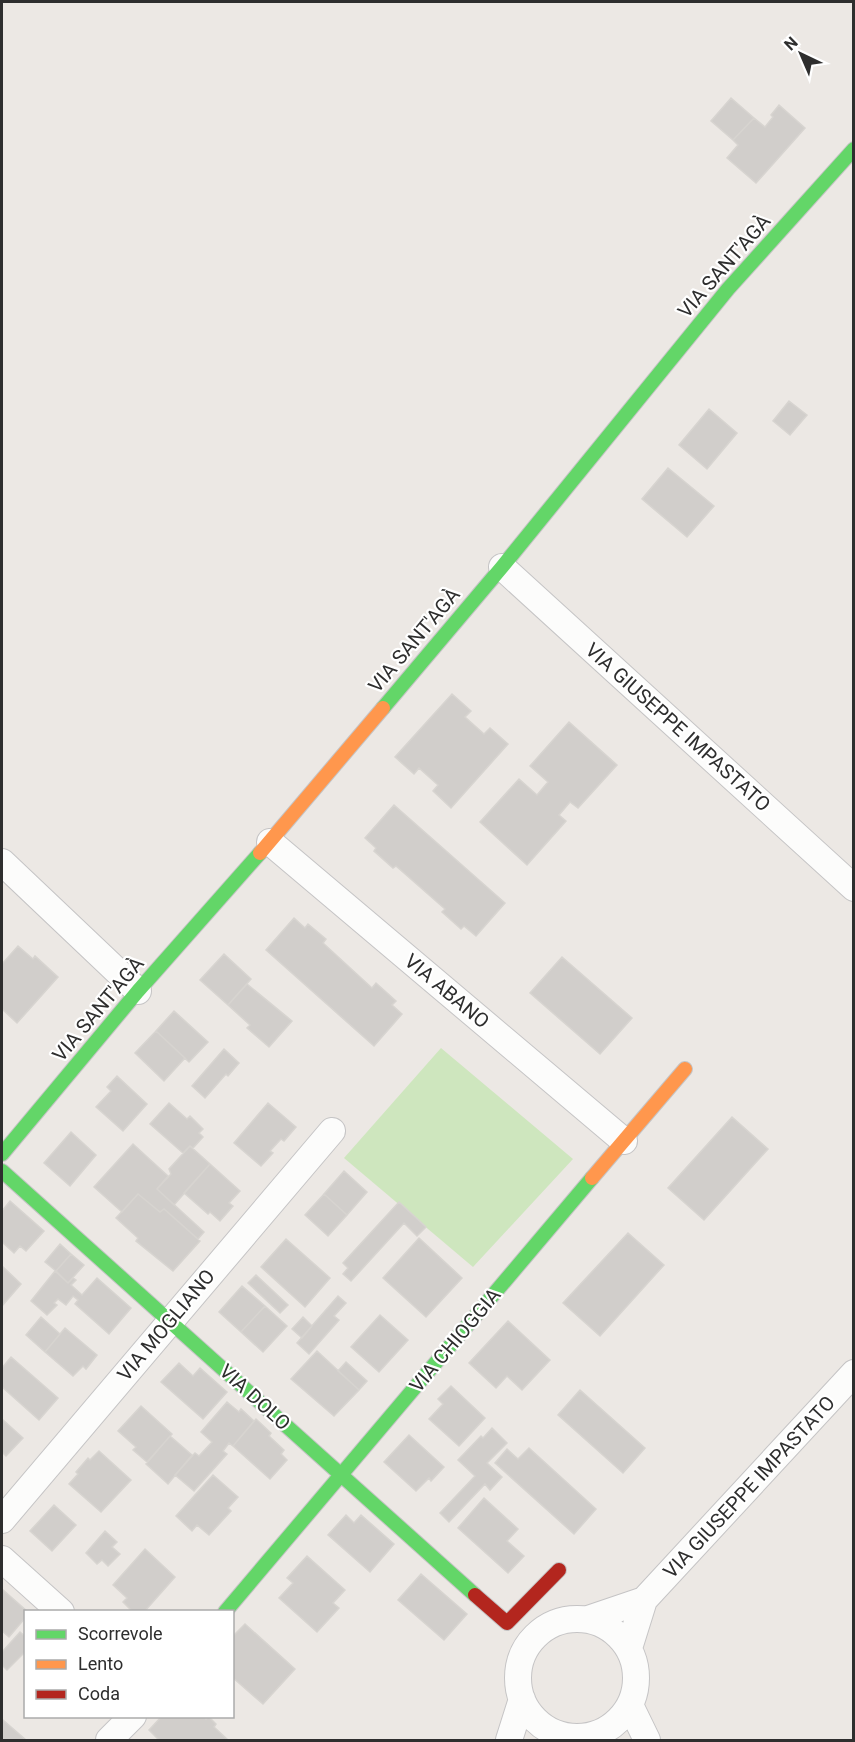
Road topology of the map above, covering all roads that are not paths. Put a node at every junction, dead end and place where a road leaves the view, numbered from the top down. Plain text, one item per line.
1 (854, 149) edge
2 (502, 567) junction
3 (270, 842) junction
4 (2, 862) edge
5 (854, 888) edge
6 (138, 991) junction
7 (685, 1069) dead end
8 (332, 1131) dead end
9 (624, 1141) junction
10 (2, 1154) edge
11 (2, 1171) edge
12 (169, 1320) junction
13 (854, 1373) edge
14 (341, 1475) junction
15 (2, 1520) edge
16 (2, 1558) edge
17 (559, 1570) dead end
18 (644, 1600) junction
19 (60, 1610) edge
20 (226, 1610) edge
21 (588, 1619) junction
22 (507, 1623) junction
23 (531, 1641) junction
24 (629, 1648) junction
25 (522, 1699) junction
26 (630, 1705) junction
27 (131, 1718) edge
28 (610, 1727) junction
29 (555, 1733) junction
30 (109, 1740) edge
31 (509, 1740) edge
32 (524, 1740) edge
33 (635, 1740) edge
34 (647, 1740) edge

1 - 2 street, VIA SANT'AGÀ
2 - 3 street, VIA SANT'AGÀ
2 - 5 street, VIA GIUSEPPE IMPASTATO
3 - 6 street, VIA SANT'AGÀ
3 - 9 street, VIA ABANO
4 - 6 street
6 - 10 street, VIA SANT'AGÀ
7 - 9 street, VIA CHIOGGIA
8 - 12 street, VIA MOGLIANO
9 - 14 street, VIA CHIOGGIA
11 - 12 street, VIA DOLO
12 - 14 street, VIA DOLO
12 - 15 street, VIA MOGLIANO
13 - 18 street, VIA GIUSEPPE IMPASTATO
14 - 20 street, VIA CHIOGGIA
14 - 22 street, VIA DOLO
16 - 19 street
17 - 22 street
18 - 21 street, VIA GIUSEPPE IMPASTATO
18 - 24 street, VIA GIUSEPPE IMPASTATO
21 - 23 street
21 - 24 street
22 - 23 street, VIA DOLO
23 - 25 street
24 - 26 street
25 - 29 street
25 - 31 street
26 - 28 street
26 - 34 street
27 - 30 street
28 - 29 street
28 - 33 street
29 - 32 street

